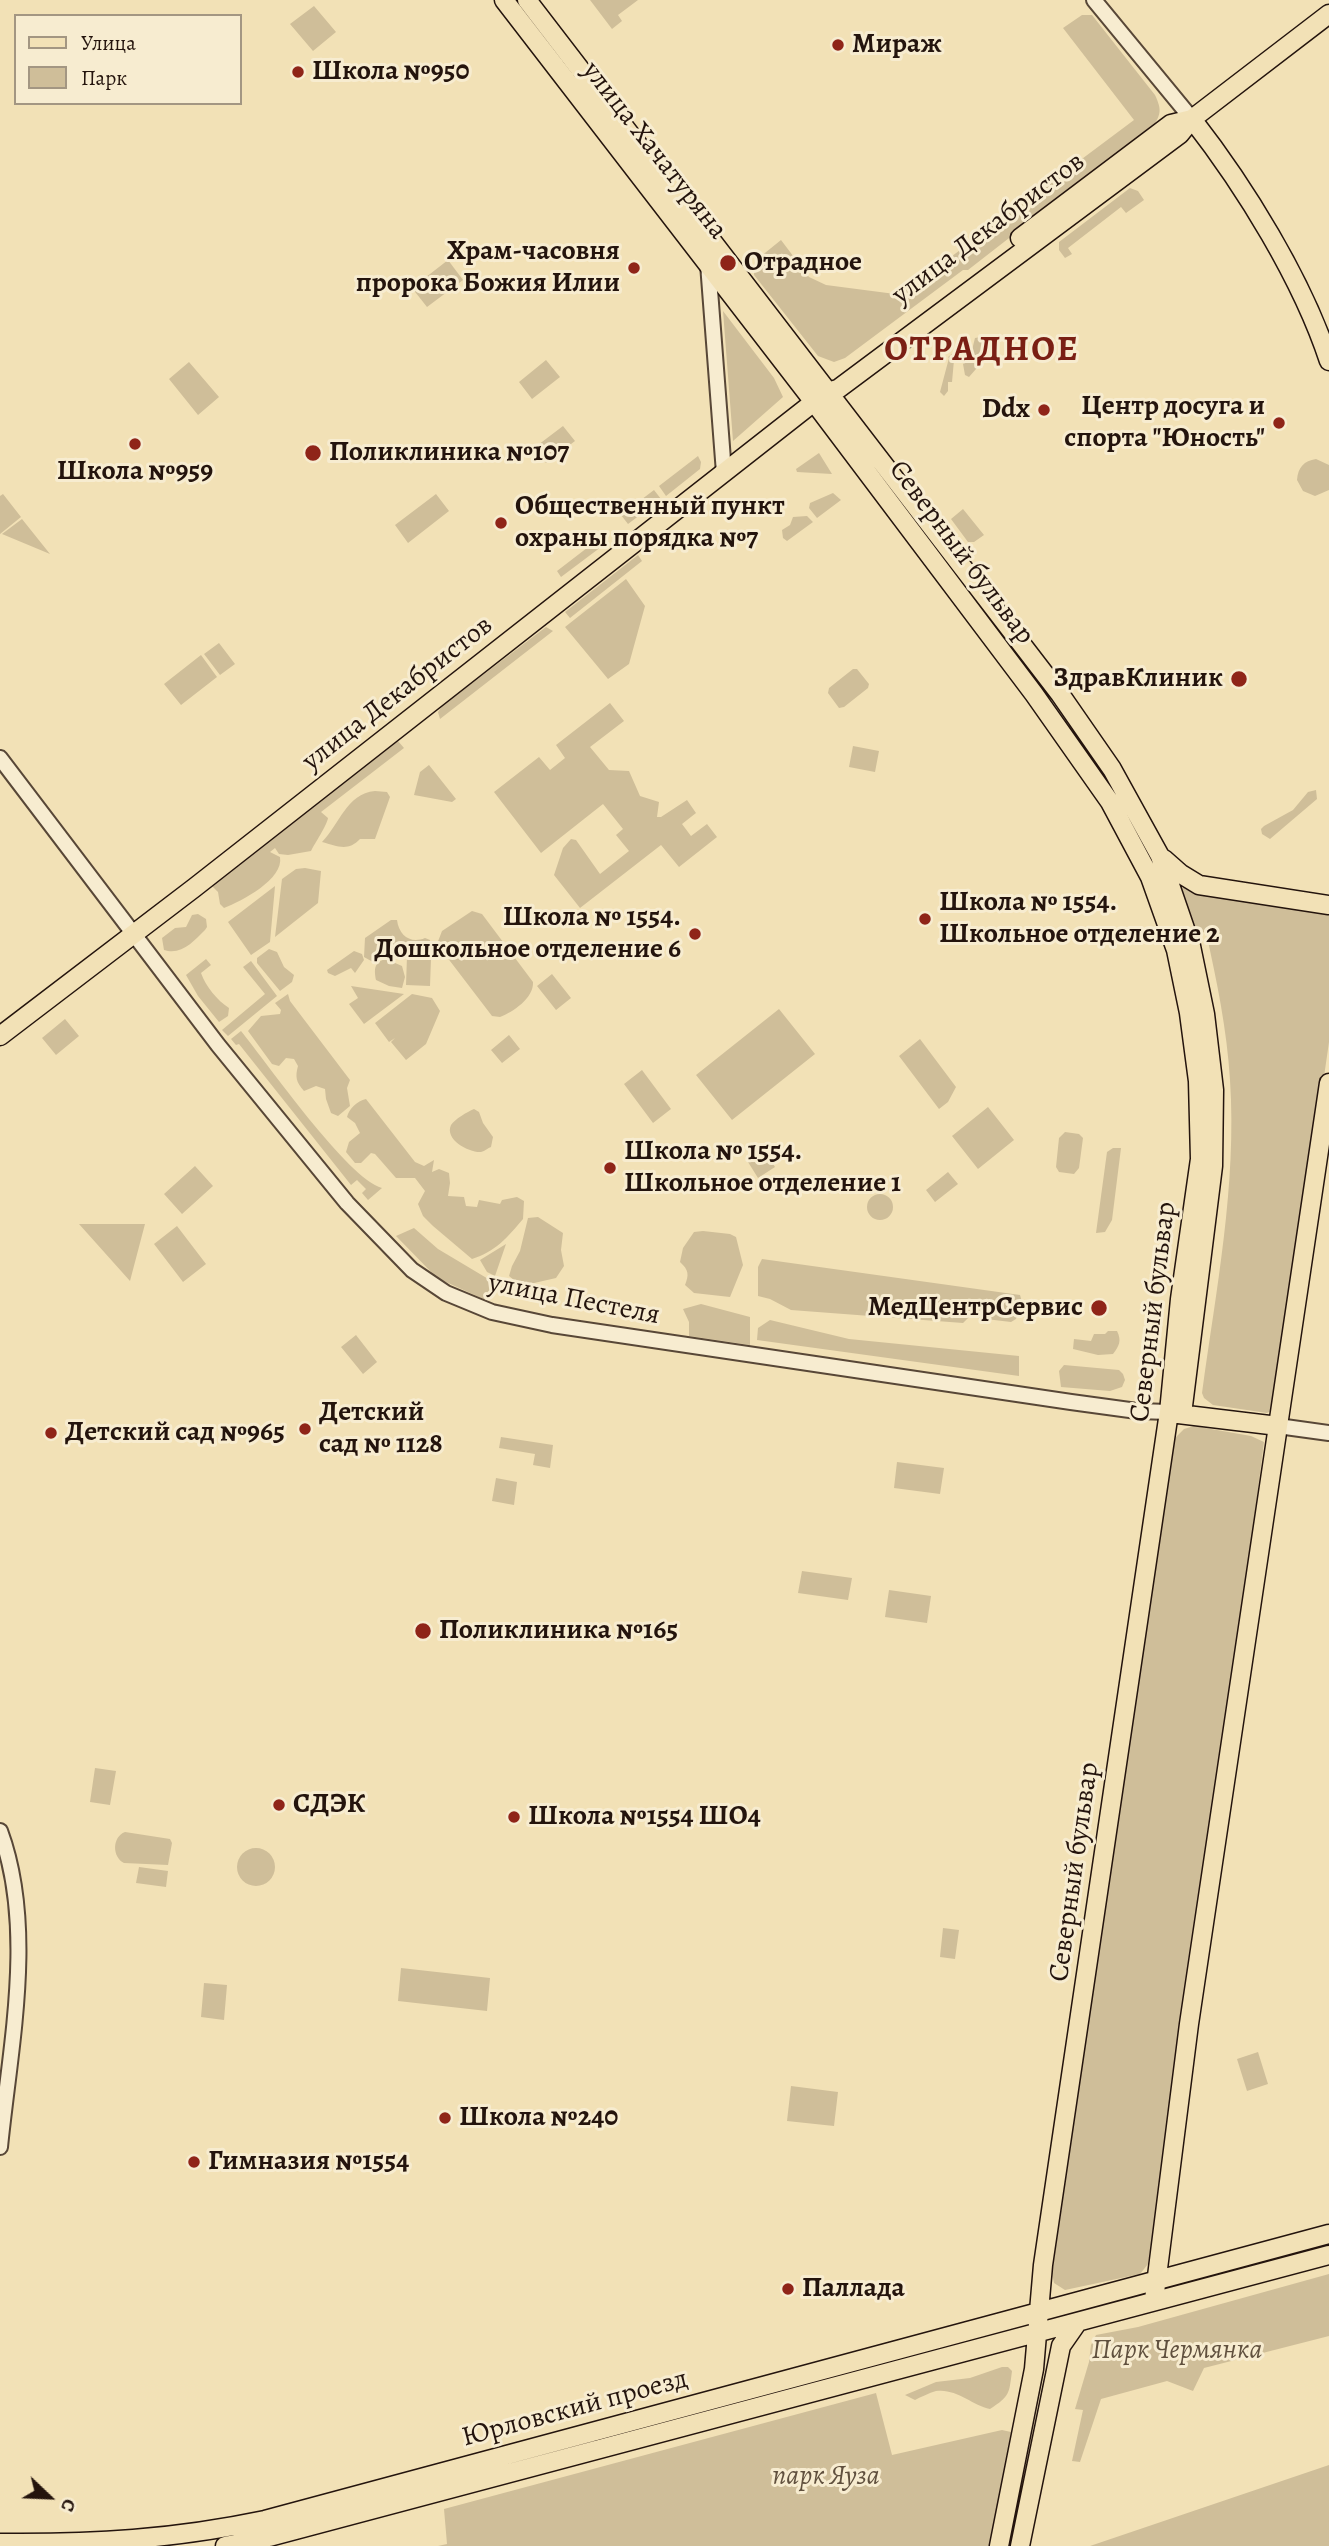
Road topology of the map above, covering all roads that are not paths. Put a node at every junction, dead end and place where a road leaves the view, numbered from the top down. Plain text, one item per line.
1 (504, 0) edge
2 (527, 0) edge
3 (1094, 0) edge
4 (1329, 14) edge
5 (1192, 119) junction
6 (708, 264) junction
7 (1329, 361) edge
8 (820, 397) junction
9 (724, 473) junction
10 (0, 758) edge
11 (1160, 856) junction
12 (1329, 905) edge
13 (134, 932) junction
14 (0, 1035) edge
15 (1329, 1083) edge
16 (1175, 1413) junction
17 (1278, 1426) junction
18 (1329, 1433) edge
19 (0, 1830) edge
20 (0, 2147) edge
21 (1329, 2234) edge
22 (1329, 2255) edge
23 (1156, 2280) junction
24 (1154, 2301) junction
25 (1038, 2313) junction
26 (1077, 2323) junction
27 (1037, 2333) junction
28 (0, 2543) edge
29 (225, 2546) edge
30 (999, 2546) edge
31 (1020, 2546) edge

1 - 6 main road, улица Хачатуряна
2 - 8 main road, улица Хачатуряна
3 - 5 street
4 - 5 main road, улица Декабристов
5 - 7 main road
5 - 8 main road, улица Декабристов
6 - 8 main road, улица Хачатуряна
6 - 9 street
8 - 9 main road, улица Декабристов
8 - 11 main road, Северный бульвар
8 - 16 main road, Северный бульвар
9 - 13 main road, улица Декабристов
10 - 13 street, улица Пестеля
11 - 12 main road
11 - 16 main road, Северный бульвар
13 - 14 main road, улица Декабристов
13 - 16 street, улица Пестеля
15 - 17 main road
16 - 17 main road
16 - 25 main road, Северный бульвар
17 - 18 street
17 - 23 main road
19 - 20 street
21 - 23 main road, Юрловский проезд
22 - 24 main road, Юрловский проезд
23 - 24 main road
23 - 25 main road, Юрловский проезд
24 - 26 main road, Юрловский проезд
25 - 27 main road, Северный бульвар
25 - 28 main road, Юрловский проезд
26 - 27 main road, Юрловский проезд
26 - 31 main road
27 - 29 main road, Юрловский проезд
27 - 30 main road, Северный бульвар

